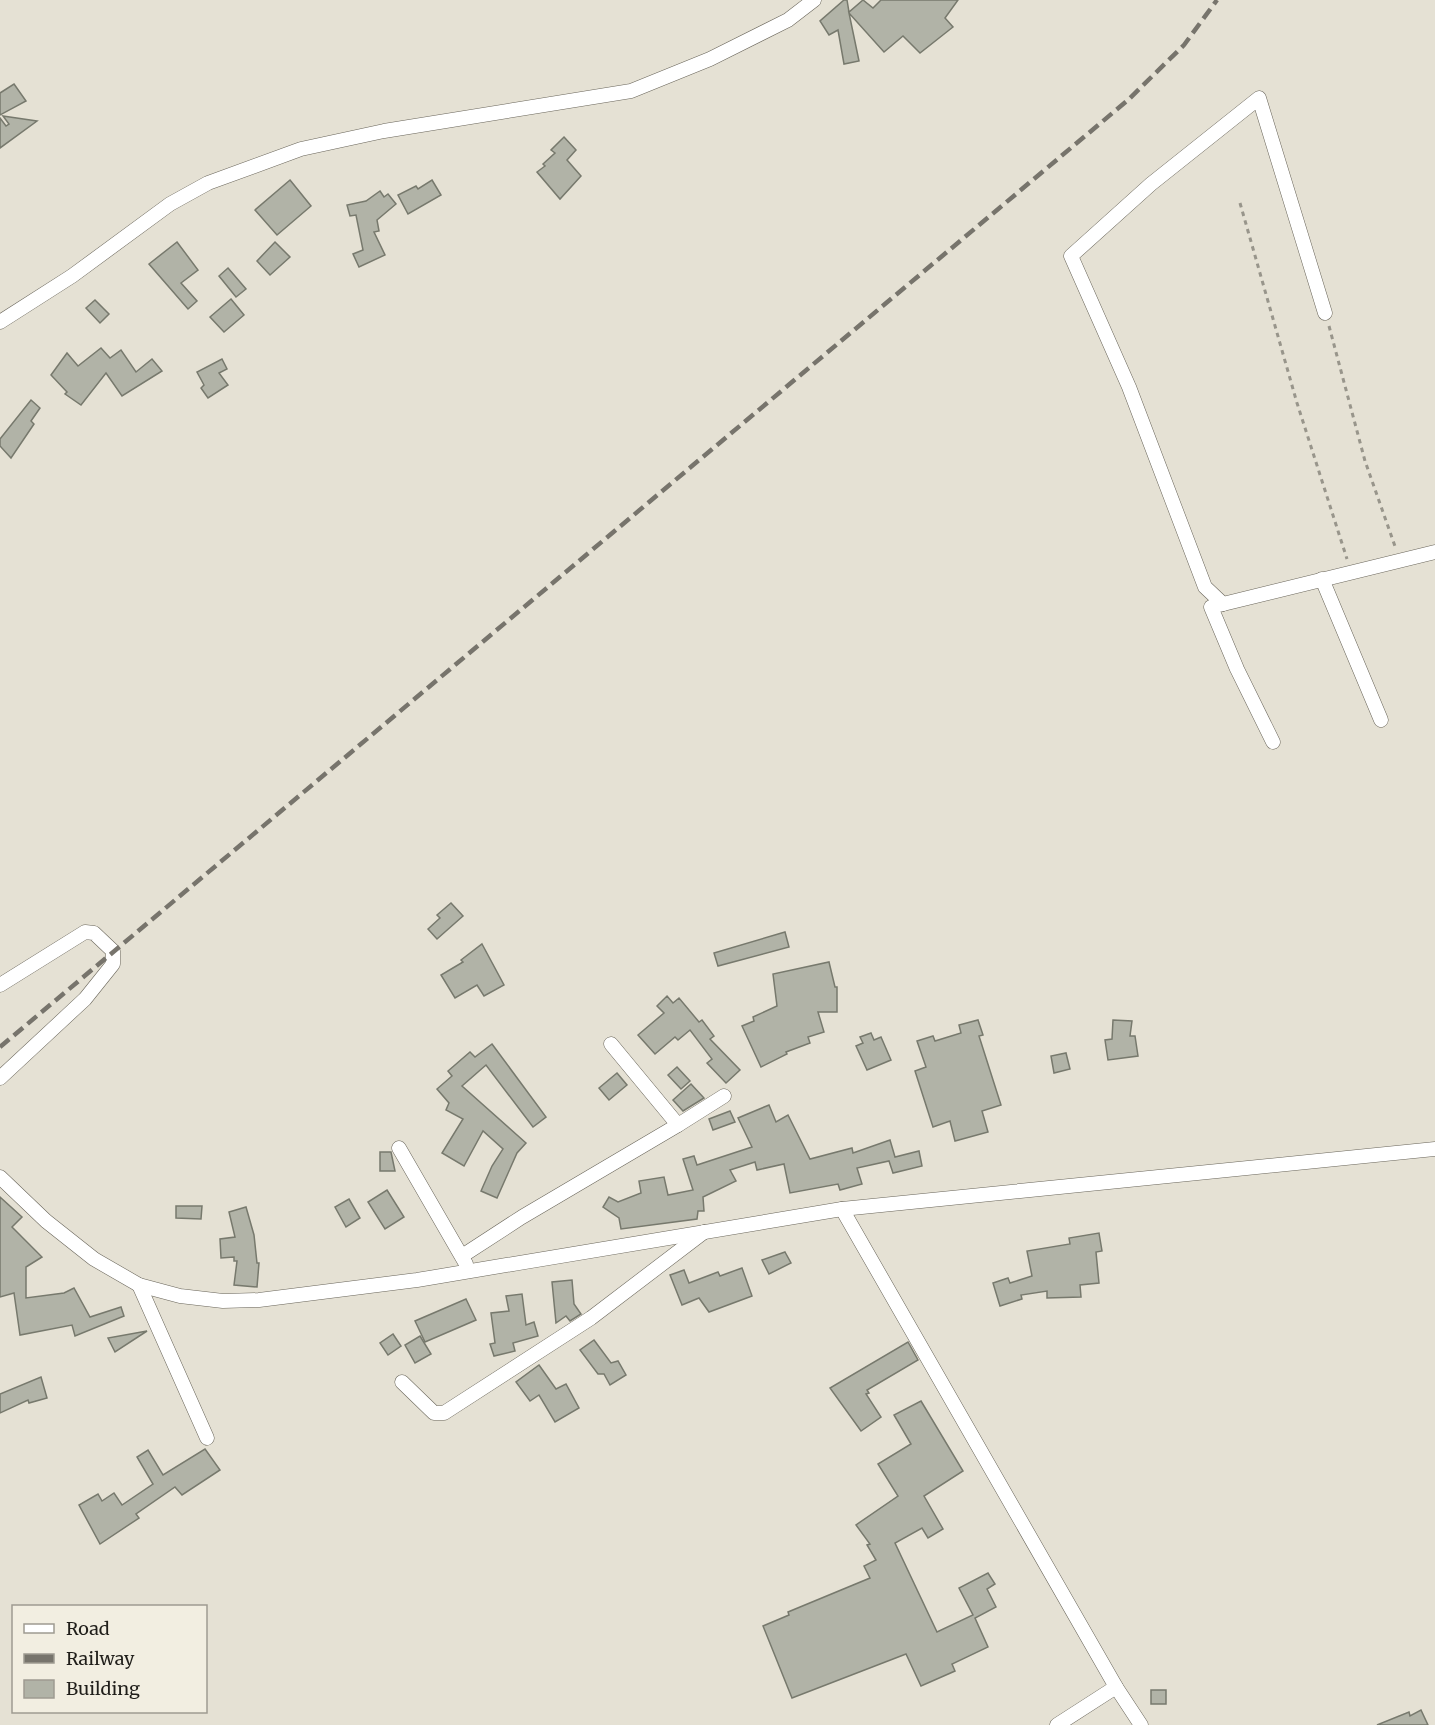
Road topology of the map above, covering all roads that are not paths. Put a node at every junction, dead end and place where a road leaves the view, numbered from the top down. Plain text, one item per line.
1 (814, 0) edge
2 (1325, 313) road end
3 (0, 322) edge
4 (1435, 552) edge
5 (1322, 579) junction
6 (1222, 604) junction
7 (1382, 720) dead end
8 (1273, 742) dead end
9 (0, 985) edge
10 (611, 1044) dead end
11 (0, 1078) edge
12 (724, 1096) dead end
13 (678, 1125) junction
14 (399, 1148) dead end
15 (1435, 1149) edge
16 (0, 1177) edge
17 (842, 1209) junction
18 (706, 1231) junction
19 (462, 1256) junction
20 (469, 1270) junction
21 (139, 1285) junction
22 (402, 1382) dead end
23 (207, 1438) dead end
24 (1116, 1687) junction
25 (1057, 1725) edge
26 (1141, 1725) edge

1 - 3 street
2 - 6 street
4 - 5 street
5 - 6 street
5 - 7 street
6 - 8 street
9 - 11 street
10 - 13 street
12 - 13 street
13 - 19 street
14 - 19 street
15 - 17 street
16 - 21 street
17 - 18 street
17 - 24 street
18 - 20 street
18 - 22 street
19 - 20 street
20 - 21 street
21 - 23 street
24 - 25 street
24 - 26 street

